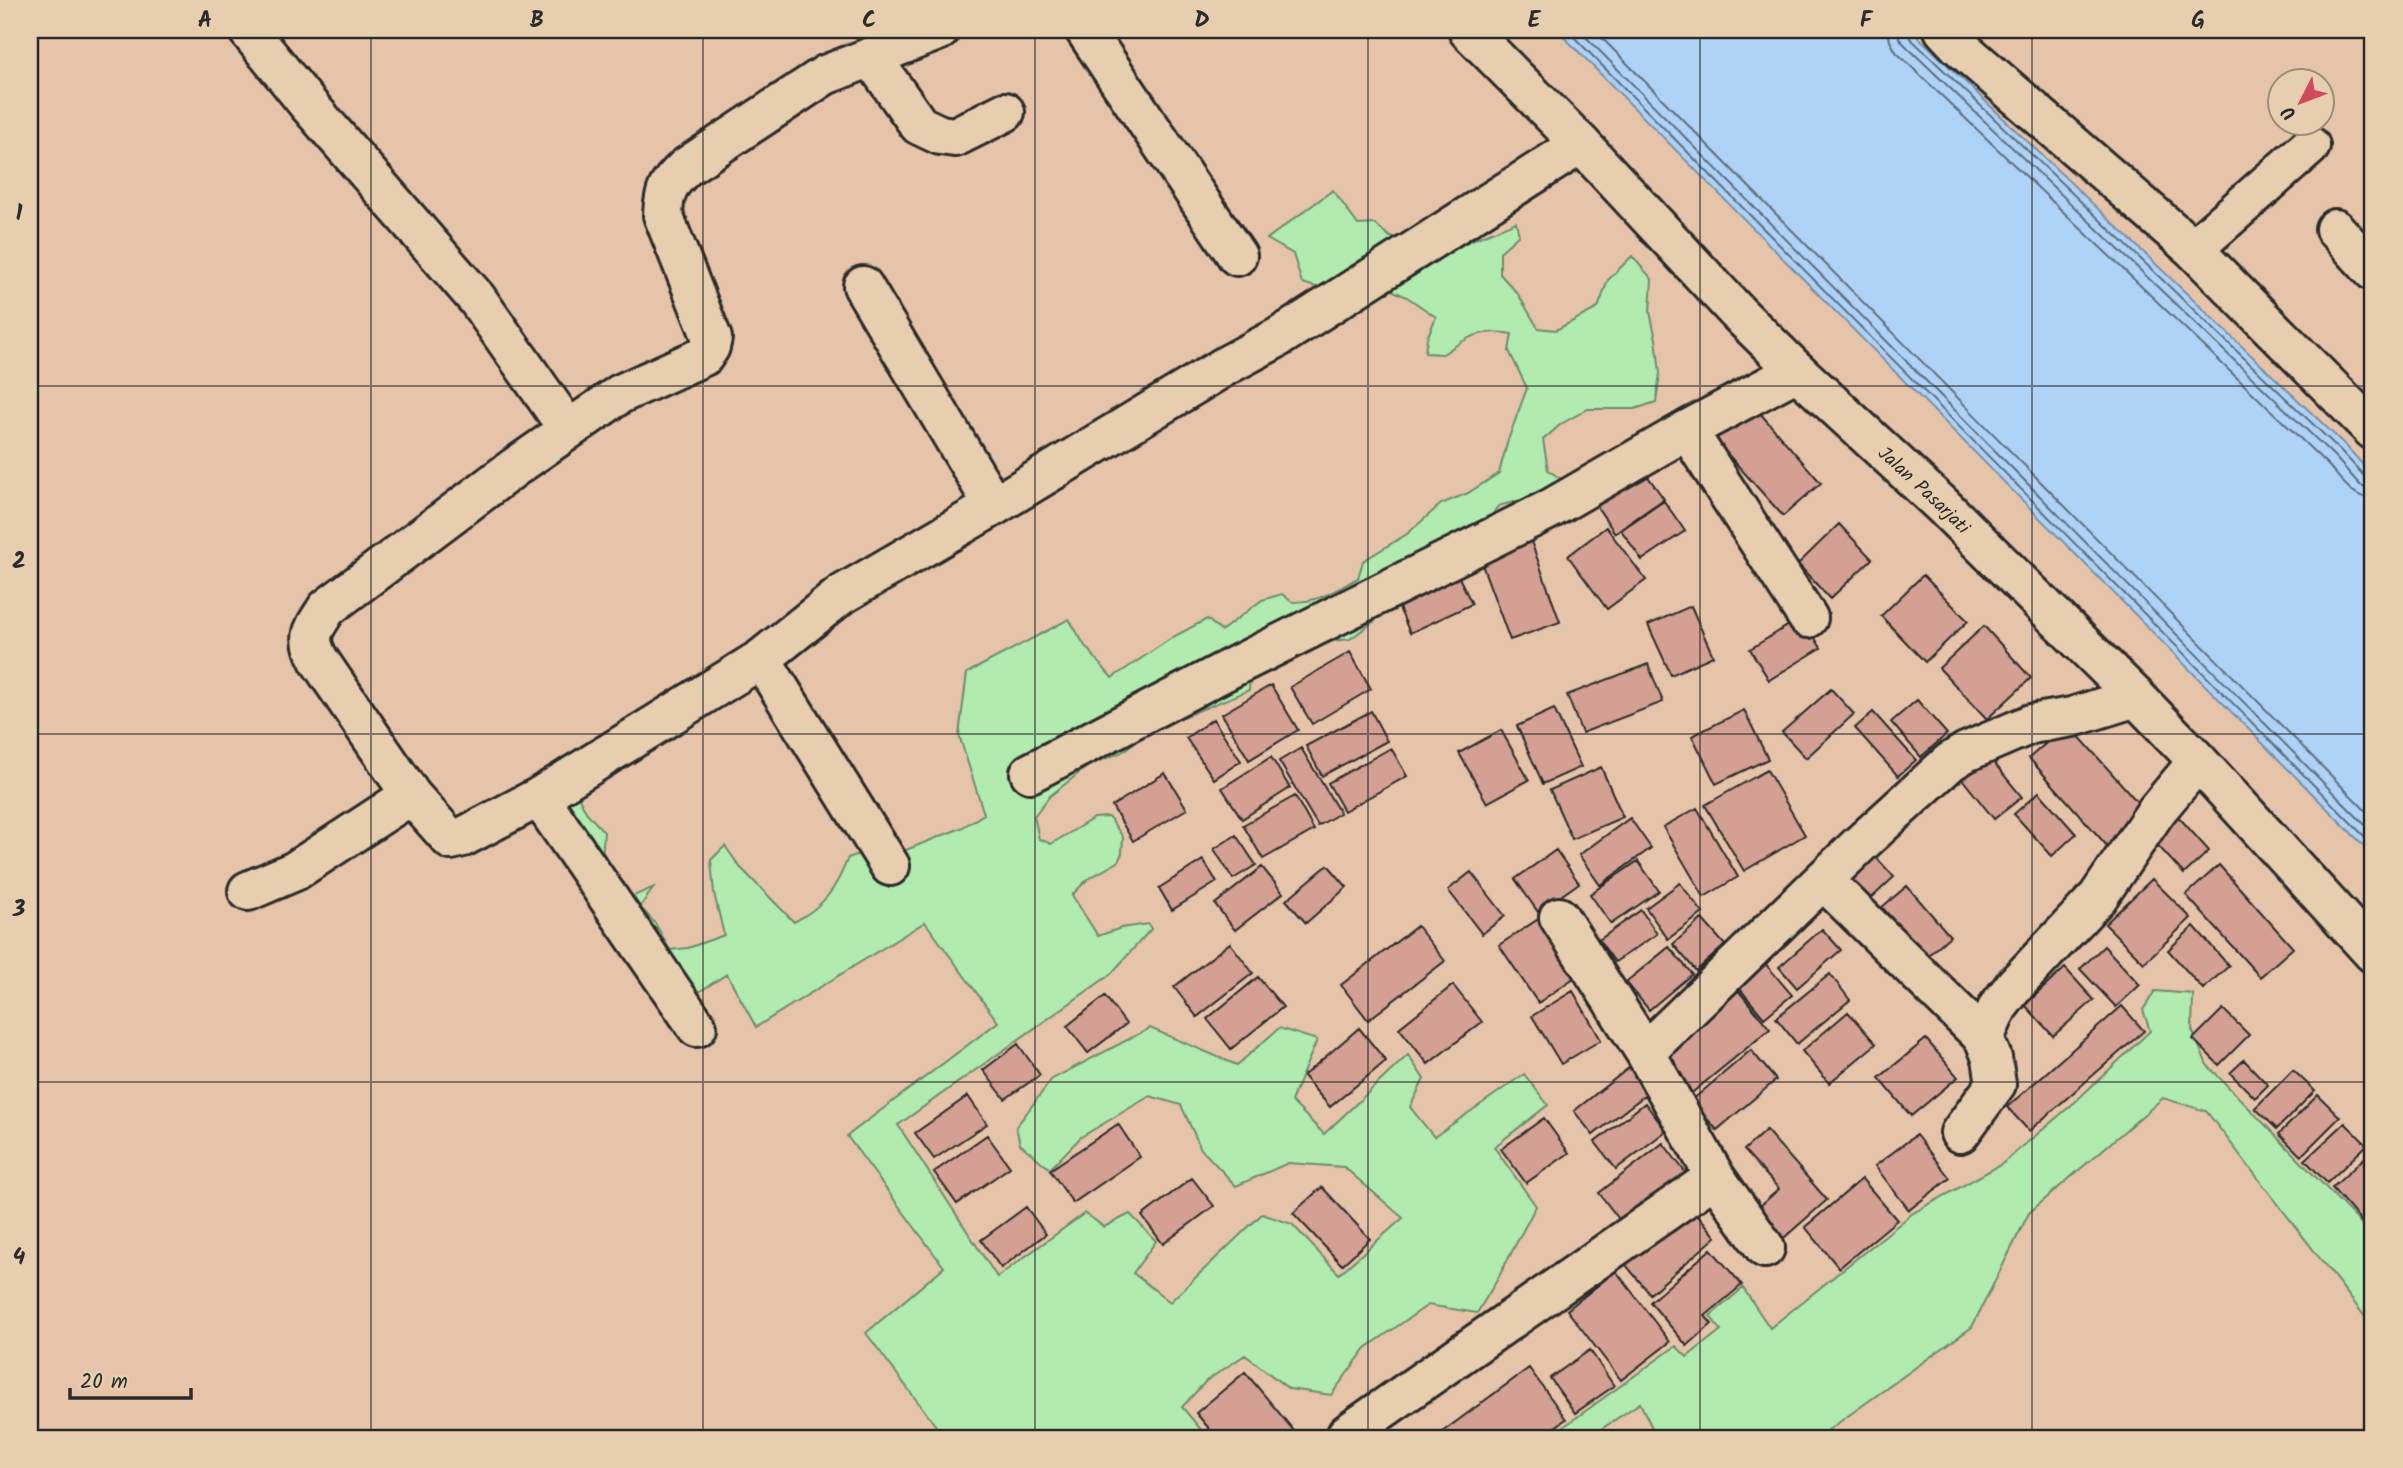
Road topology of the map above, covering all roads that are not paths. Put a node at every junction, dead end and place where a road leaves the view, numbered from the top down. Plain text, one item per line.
1 (248, 30) edge
2 (940, 30) edge
3 (1085, 30) edge
4 (1468, 30) edge
5 (1944, 30) edge
6 (872, 58) junction
7 (1005, 113) dead end
8 (1581, 144) junction
9 (2310, 146) dead end
10 (2335, 229) dead end
11 (2193, 248) junction
12 (1237, 256) dead end
13 (2373, 271) edge
14 (863, 286) dead end
15 (1797, 371) junction
16 (568, 429) junction
17 (1687, 430) junction
18 (2373, 430) edge
19 (995, 506) junction
20 (1808, 618) dead end
21 (761, 659) junction
22 (2136, 697) junction
23 (2198, 761) junction
24 (1030, 774) dead end
25 (411, 795) junction
26 (539, 797) junction
27 (890, 866) dead end
28 (1823, 880) junction
29 (248, 891) dead end
30 (1559, 917) dead end
31 (2373, 953) edge
32 (697, 1027) dead end
33 (1984, 1038) junction
34 (1645, 1052) junction
35 (1960, 1133) dead end
36 (1715, 1177) junction
37 (1765, 1248) dead end
38 (1347, 1434) dead end

1 - 16 street
2 - 6 street
3 - 12 street
4 - 8 street, Jalan Pasarjati
5 - 11 street
6 - 7 street
6 - 16 street
8 - 15 street, Jalan Pasarjati
8 - 19 street
9 - 11 street
10 - 13 street
11 - 18 street
14 - 19 street
15 - 17 street
15 - 22 street, Jalan Pasarjati
16 - 25 street
17 - 20 street
17 - 24 street
19 - 21 street
21 - 26 street
21 - 27 street
22 - 23 street, Jalan Pasarjati
22 - 28 street
23 - 31 street, Jalan Pasarjati
23 - 33 street
25 - 26 street
25 - 29 street
26 - 32 street
28 - 33 street
28 - 34 street
30 - 34 street
33 - 35 street
34 - 36 street
36 - 37 street
36 - 38 street

